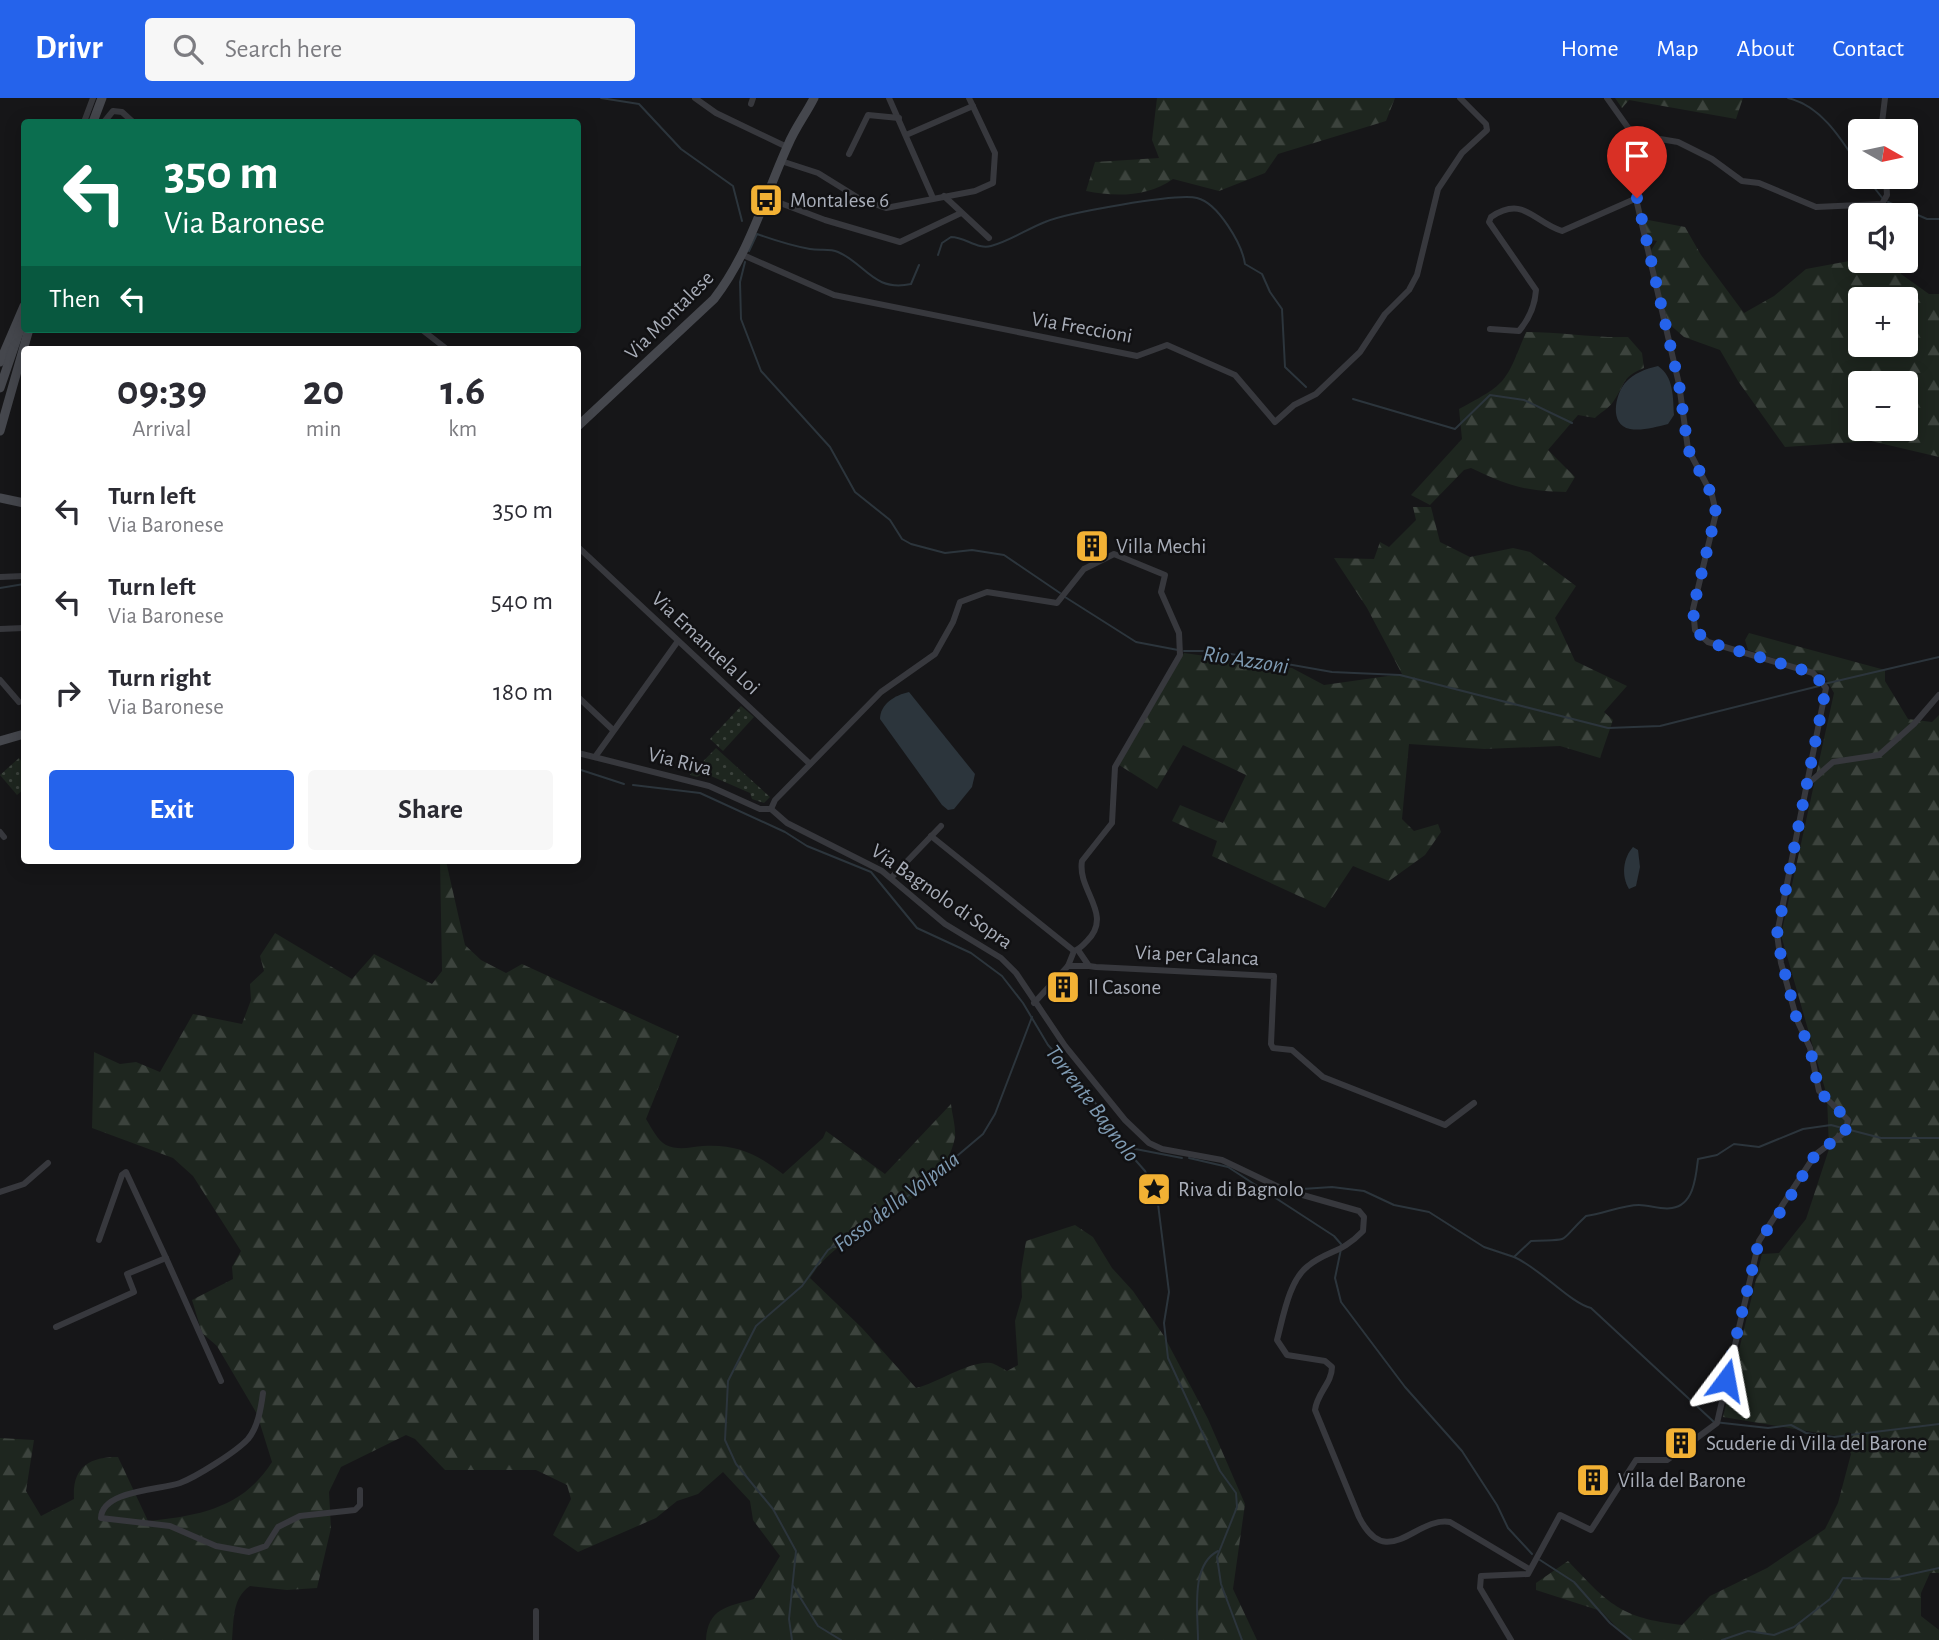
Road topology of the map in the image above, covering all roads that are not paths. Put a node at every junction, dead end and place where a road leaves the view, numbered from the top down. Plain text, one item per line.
1 (93, 98) edge
2 (102, 98) edge
3 (695, 98) edge
4 (814, 98) edge
5 (889, 98) edge
6 (969, 98) edge
7 (1461, 98) edge
8 (1607, 98) edge
9 (1885, 98) edge
10 (973, 106) junction
11 (899, 118) junction
12 (85, 119) edge
13 (94, 119) edge
14 (106, 119) edge
15 (130, 119) edge
16 (1882, 119) edge
17 (1629, 129) junction
18 (906, 135) junction
19 (786, 147) junction
20 (849, 154) dead end
21 (781, 161) junction
22 (1886, 189) edge
23 (944, 196) junction
24 (767, 198) junction
25 (933, 198) junction
26 (1637, 198) junction
27 (961, 213) junction
28 (989, 238) dead end
29 (743, 256) junction
30 (21, 313) edge
31 (21, 327) edge
32 (1490, 329) dead end
33 (426, 333) edge
34 (443, 346) edge
35 (21, 357) edge
36 (0, 362) edge
37 (0, 388) edge
38 (581, 423) edge
39 (0, 431) edge
40 (0, 500) edge
41 (21, 503) edge
42 (581, 550) edge
43 (21, 576) edge
44 (0, 577) edge
45 (21, 628) edge
46 (0, 629) edge
47 (678, 641) junction
48 (0, 680) edge
49 (1939, 695) edge
50 (581, 701) edge
51 (19, 702) dead end
52 (613, 730) junction
53 (21, 735) edge
54 (0, 741) edge
55 (581, 754) edge
56 (595, 757) junction
57 (810, 764) junction
58 (1809, 783) junction
59 (771, 809) junction
60 (941, 826) dead end
61 (931, 836) junction
62 (891, 878) junction
63 (1076, 951) junction
64 (1068, 966) junction
65 (1089, 966) junction
66 (1034, 1003) junction
67 (1474, 1103) dead end
68 (48, 1163) dead end
69 (0, 1192) edge
70 (99, 1240) dead end
71 (166, 1258) junction
72 (56, 1327) dead end
73 (221, 1381) dead end
74 (263, 1393) dead end
75 (360, 1490) dead end
76 (1529, 1569) junction
77 (536, 1611) dead end
78 (537, 1640) edge
79 (1511, 1640) edge

1 - 12 street
2 - 13 street
3 - 19 street
4 - 19 street, Via Montalese
5 - 11 street
6 - 10 street
7 - 29 street, Via Freccioni
8 - 17 street
9 - 16 street
10 - 18 street
10 - 23 street
11 - 18 street
11 - 20 street
14 - 15 street
17 - 22 street
17 - 26 street
18 - 25 street
19 - 21 street, Via Montalese
21 - 24 street, Via Montalese
21 - 25 street
23 - 25 street
23 - 27 street
24 - 27 street
24 - 29 street, Via Montalese
26 - 32 street
26 - 58 street
27 - 28 street
29 - 38 street, Via Montalese
30 - 36 street
31 - 37 street
33 - 34 street
35 - 39 street
40 - 41 street
42 - 47 street, Via Emanuela Loi
43 - 44 street
45 - 46 street
47 - 52 street
47 - 57 street, Via Emanuela Loi
48 - 51 street
49 - 58 street
50 - 52 street
52 - 56 street
53 - 54 street
55 - 56 street, Via Riva
56 - 59 street, Via Riva
57 - 59 street
57 - 63 street
58 - 76 street
59 - 62 street, Via Bagnolo di Sopra
60 - 61 street
61 - 62 street
61 - 63 street
62 - 66 street, Via Bagnolo di Sopra
63 - 64 street
63 - 65 street
64 - 65 street
64 - 66 street
65 - 67 street, Via per Calanca
66 - 76 street, Via Bagnolo di Sopra
68 - 69 street
70 - 71 street
71 - 72 street
71 - 73 street
74 - 75 street
76 - 79 street
77 - 78 street

